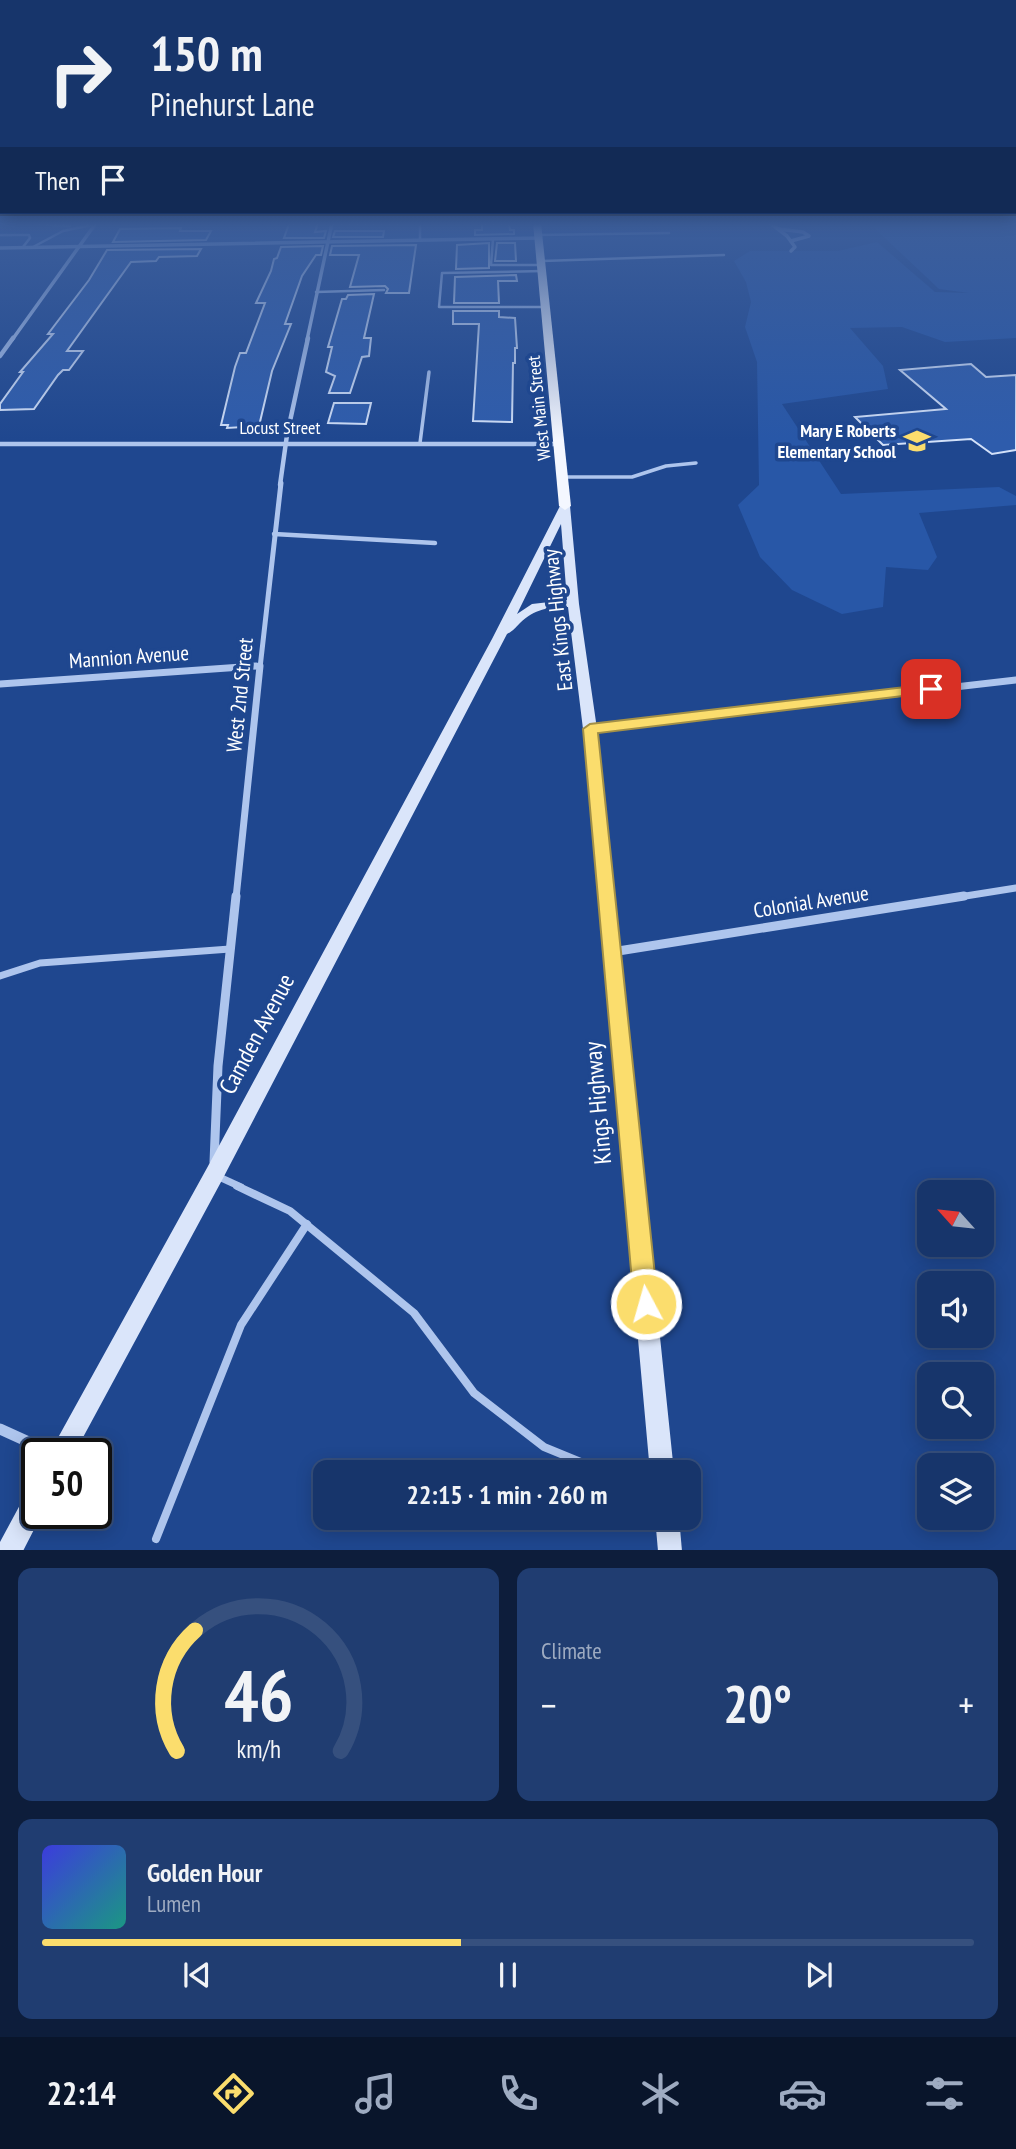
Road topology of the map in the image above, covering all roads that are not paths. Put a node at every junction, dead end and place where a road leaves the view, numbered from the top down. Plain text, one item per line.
1 (44, 295) edge
2 (315, 295) edge
3 (440, 295) edge
4 (545, 295) edge
5 (546, 307) junction
6 (0, 356) edge
7 (429, 372) dead end
8 (286, 442) junction
9 (420, 443) junction
10 (0, 444) edge
11 (561, 444) junction
12 (696, 463) dead end
13 (564, 477) junction
14 (565, 506) junction
15 (274, 534) junction
16 (435, 543) dead end
17 (573, 604) junction
18 (498, 639) junction
19 (260, 666) junction
20 (1016, 680) edge
21 (0, 684) edge
22 (590, 729) junction
23 (1016, 888) edge
24 (230, 949) junction
25 (612, 952) junction
26 (0, 976) edge
27 (214, 1175) junction
28 (307, 1224) junction
29 (0, 1429) edge
30 (70, 1438) edge
31 (21, 1439) edge
32 (576, 1460) edge
33 (661, 1460) edge
34 (21, 1528) edge
35 (668, 1530) edge
36 (156, 1539) dead end
37 (9, 1550) edge
38 (670, 1550) edge

1 - 6 street
2 - 8 street, West 2nd Street
3 - 5 lane
4 - 5 main road, West Main Street
5 - 11 main road, West Main Street
7 - 9 lane
8 - 9 street, Locust Street
8 - 10 street, Locust Street
8 - 15 street, West 2nd Street
9 - 11 street, Locust Street
11 - 13 main road, West Main Street
12 - 13 lane
13 - 14 main road, West Main Street
14 - 17 main road, East Kings Highway
14 - 18 main road, Camden Avenue
15 - 16 lane
15 - 19 street, West 2nd Street
17 - 18 main road, Camden Avenue
17 - 22 main road, East Kings Highway
18 - 27 main road, Camden Avenue
19 - 21 street, Mannion Avenue
19 - 24 street, West 2nd Street
20 - 22 street
22 - 25 main road, Kings Highway
23 - 25 street, Colonial Avenue
24 - 26 lane
24 - 27 street, West 2nd Street
25 - 33 main road, Kings Highway
27 - 28 lane
27 - 30 main road, Camden Avenue
28 - 32 lane
28 - 36 lane
29 - 31 street
34 - 37 main road
35 - 38 main road

